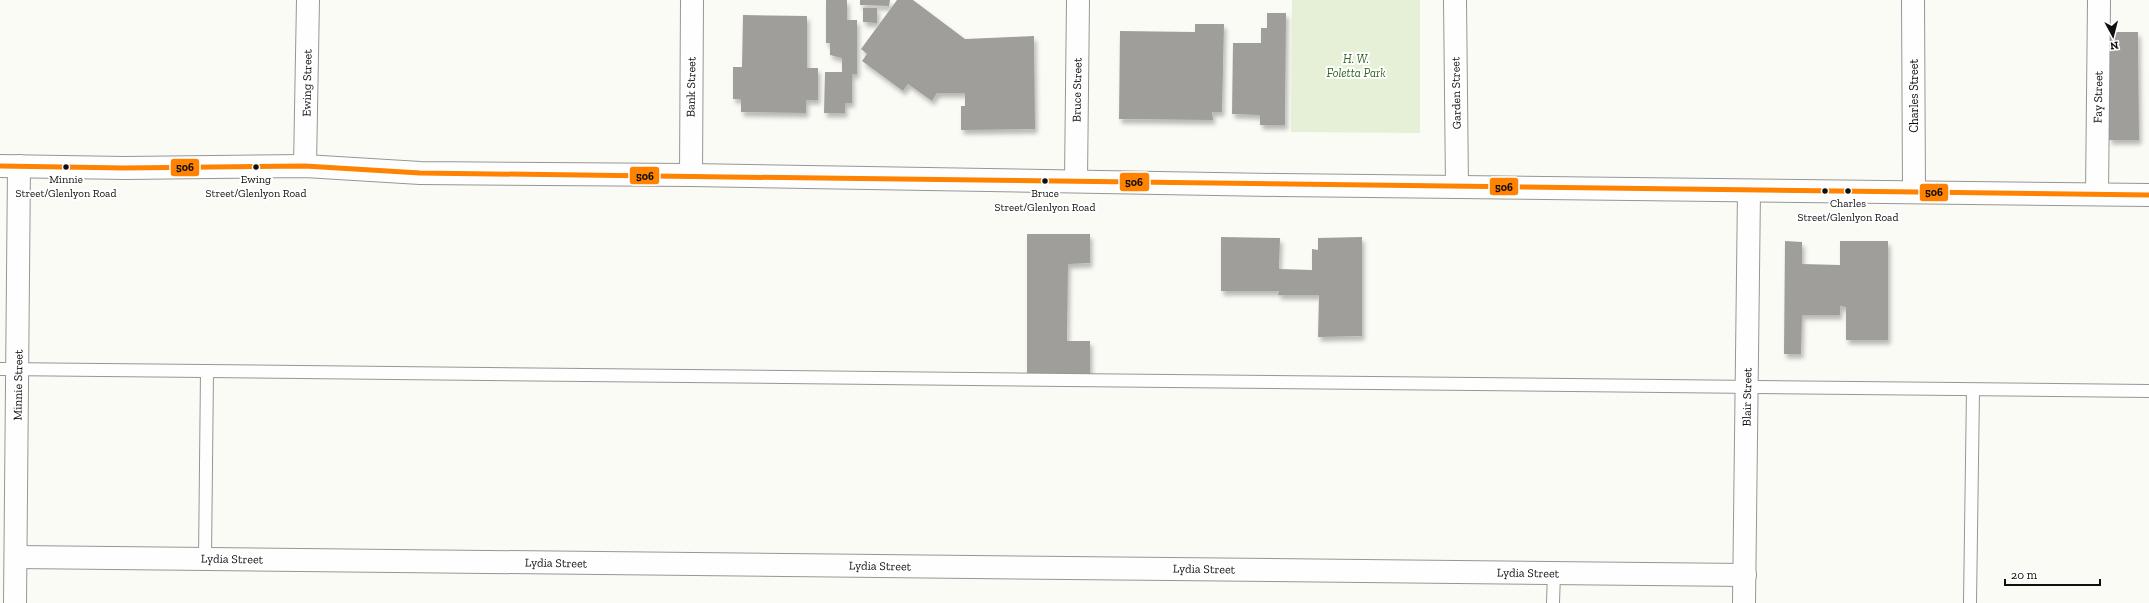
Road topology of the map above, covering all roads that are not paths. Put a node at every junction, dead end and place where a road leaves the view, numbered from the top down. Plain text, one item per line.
1 (308, 0) edge
2 (692, 0) edge
3 (1078, 0) edge
4 (1455, 0) edge
5 (1913, 0) edge
6 (2099, 0) edge
7 (9, 166) edge
8 (306, 166) junction
9 (691, 175) junction
10 (1076, 180) junction
11 (1456, 187) junction
12 (1749, 190) junction
13 (1914, 192) junction
14 (2097, 194) junction
15 (2149, 195) edge
16 (9, 369) edge
17 (207, 371) junction
18 (1747, 387) junction
19 (1973, 390) junction
20 (2149, 391) edge
21 (16, 557) junction
22 (205, 559) junction
23 (1554, 573) junction
24 (1744, 575) junction
25 (16, 603) edge
26 (1553, 603) edge
27 (1744, 603) edge
28 (1970, 603) edge

1 - 8 street, Ewing Street
2 - 9 street, Bank Street
3 - 10 street, Bruce Street
4 - 11 street, Garden Street
5 - 13 street, Charles Street
6 - 14 street, Fay Street
7 - 8 street
7 - 16 street, Minnie Street
8 - 9 street
9 - 10 street
10 - 11 street
11 - 12 street
12 - 13 street
12 - 18 street, Blair Street
13 - 14 street
14 - 15 street
16 - 17 lane
16 - 21 street, Minnie Street
17 - 18 lane
17 - 22 lane
18 - 19 lane
18 - 24 street, Blair Street
19 - 20 lane
19 - 28 lane
21 - 22 street, Lydia Street
21 - 25 street, Minnie Street
22 - 23 street, Lydia Street
23 - 24 street, Lydia Street
23 - 26 lane
24 - 27 street, Blair Street

